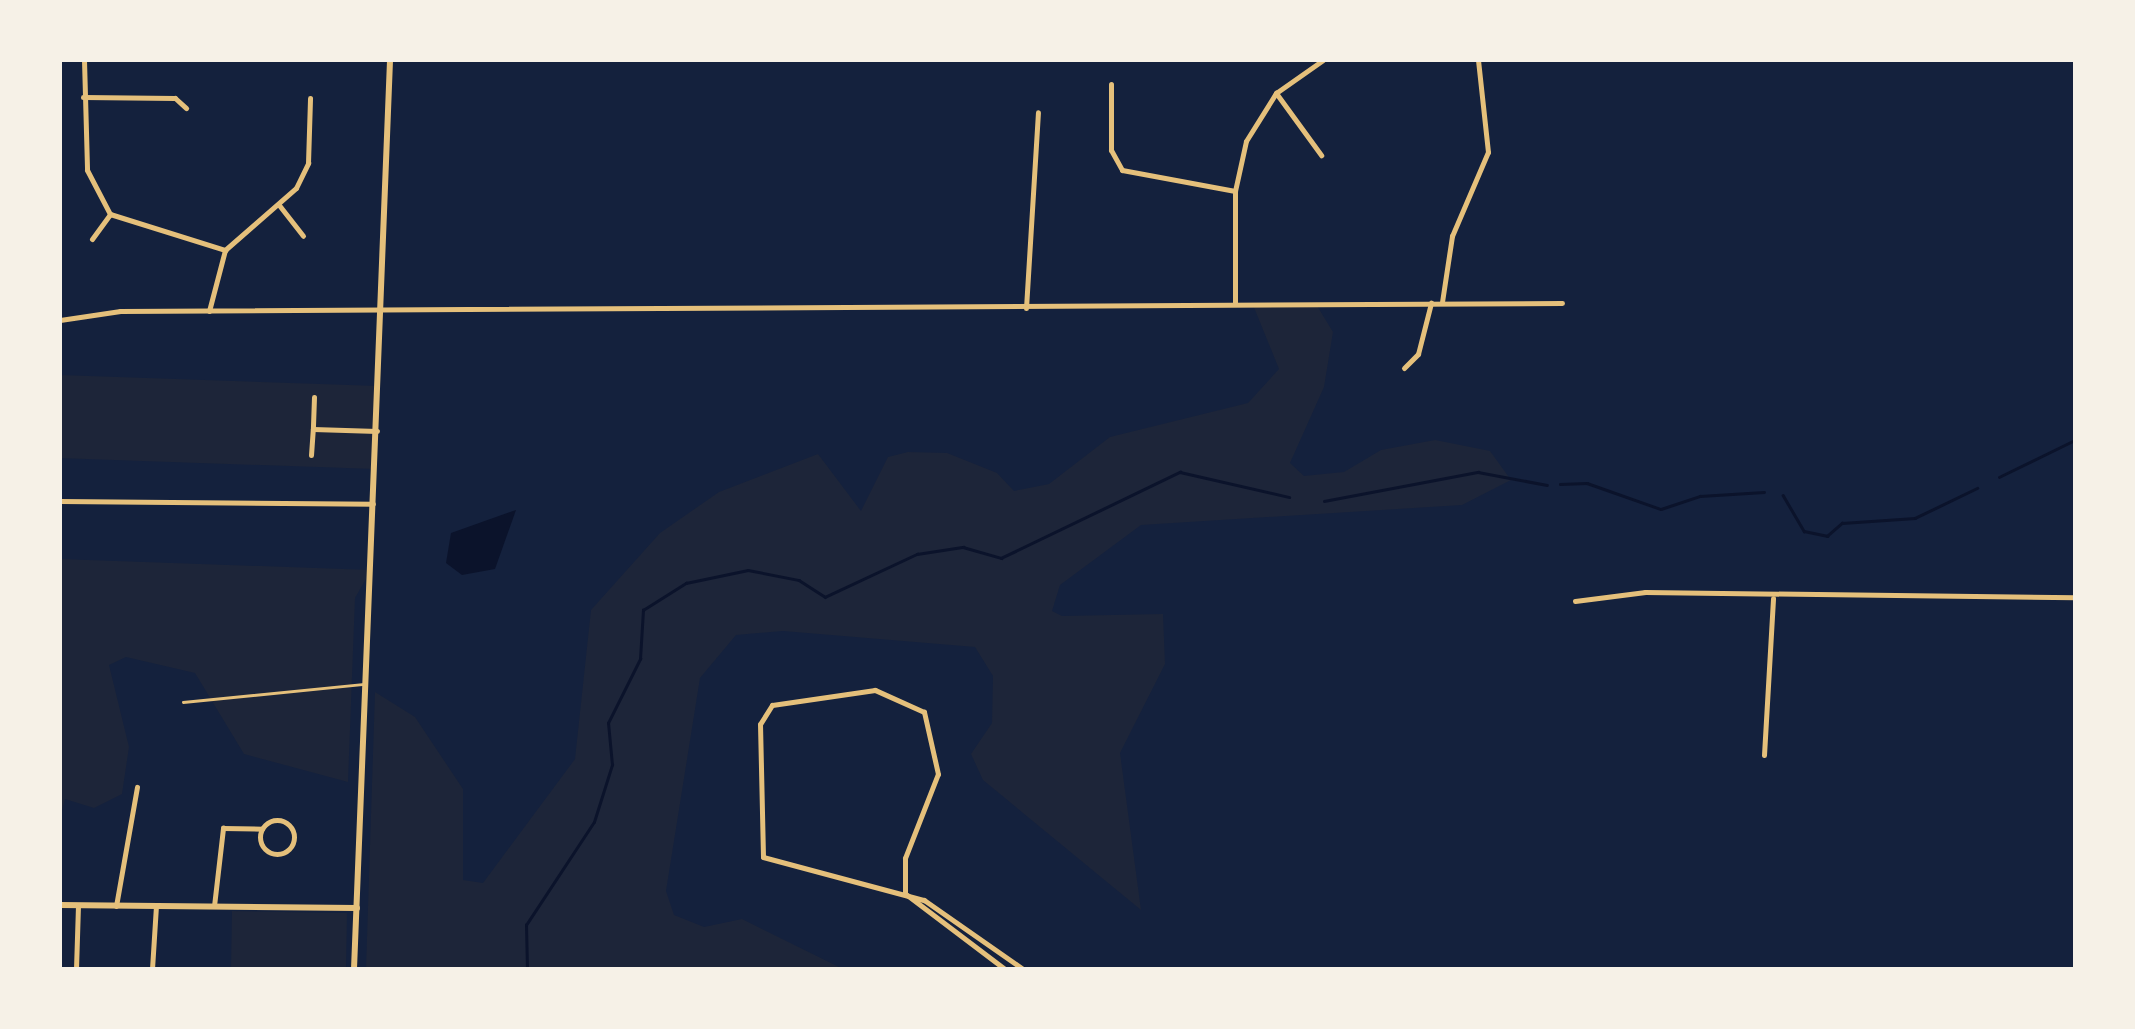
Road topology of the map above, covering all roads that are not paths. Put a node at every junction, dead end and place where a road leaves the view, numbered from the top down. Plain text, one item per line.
1 (84, 60) edge
2 (390, 60) edge
3 (1323, 60) edge
4 (1478, 60) edge
5 (1111, 84) dead end
6 (1276, 93) junction
7 (84, 97) junction
8 (310, 98) dead end
9 (186, 108) dead end
10 (1038, 112) dead end
11 (1322, 155) dead end
12 (1235, 192) junction
13 (279, 205) junction
14 (110, 214) junction
15 (303, 236) dead end
16 (92, 239) dead end
17 (225, 250) junction
18 (1431, 302) junction
19 (1442, 302) junction
20 (1562, 303) dead end
21 (1235, 304) junction
22 (1026, 308) junction
23 (209, 311) junction
24 (382, 316) junction
25 (60, 320) edge
26 (1404, 368) dead end
27 (314, 397) dead end
28 (313, 429) junction
29 (376, 431) junction
30 (312, 454) dead end
31 (60, 502) edge
32 (374, 504) junction
33 (2075, 596) edge
34 (1773, 598) junction
35 (1575, 601) dead end
36 (366, 684) junction
37 (183, 702) dead end
38 (1764, 755) dead end
39 (136, 787) dead end
40 (262, 829) junction
41 (905, 893) junction
42 (60, 905) edge
43 (78, 906) junction
44 (116, 906) junction
45 (156, 906) junction
46 (214, 906) junction
47 (357, 908) junction
48 (1002, 953) junction
49 (994, 962) junction
50 (76, 969) edge
51 (152, 969) edge
52 (354, 969) edge
53 (1005, 969) edge
54 (1024, 969) edge

1 - 7 street
2 - 24 street
3 - 6 street
4 - 19 street
5 - 12 street
6 - 11 street
6 - 12 street
7 - 9 street
7 - 14 street
8 - 13 street
10 - 22 street
12 - 21 street
13 - 15 street
13 - 17 street
14 - 16 street
14 - 17 street
17 - 23 street
18 - 19 street
18 - 21 street
18 - 26 street
19 - 20 street
21 - 22 street
22 - 24 street
23 - 24 street
23 - 25 street
24 - 29 street
27 - 28 street
28 - 29 street
28 - 30 street
29 - 32 street
31 - 32 street
32 - 36 street
33 - 34 street
34 - 35 street
34 - 38 street
36 - 37 lane
36 - 47 street
39 - 44 street
40 - 40 street
40 - 46 street
41 - 41 street
41 - 48 street
41 - 49 street
42 - 43 street
43 - 44 street
43 - 50 street
44 - 45 street
45 - 46 street
45 - 51 street
46 - 47 street
47 - 52 street
48 - 49 street
48 - 54 street
49 - 53 street

